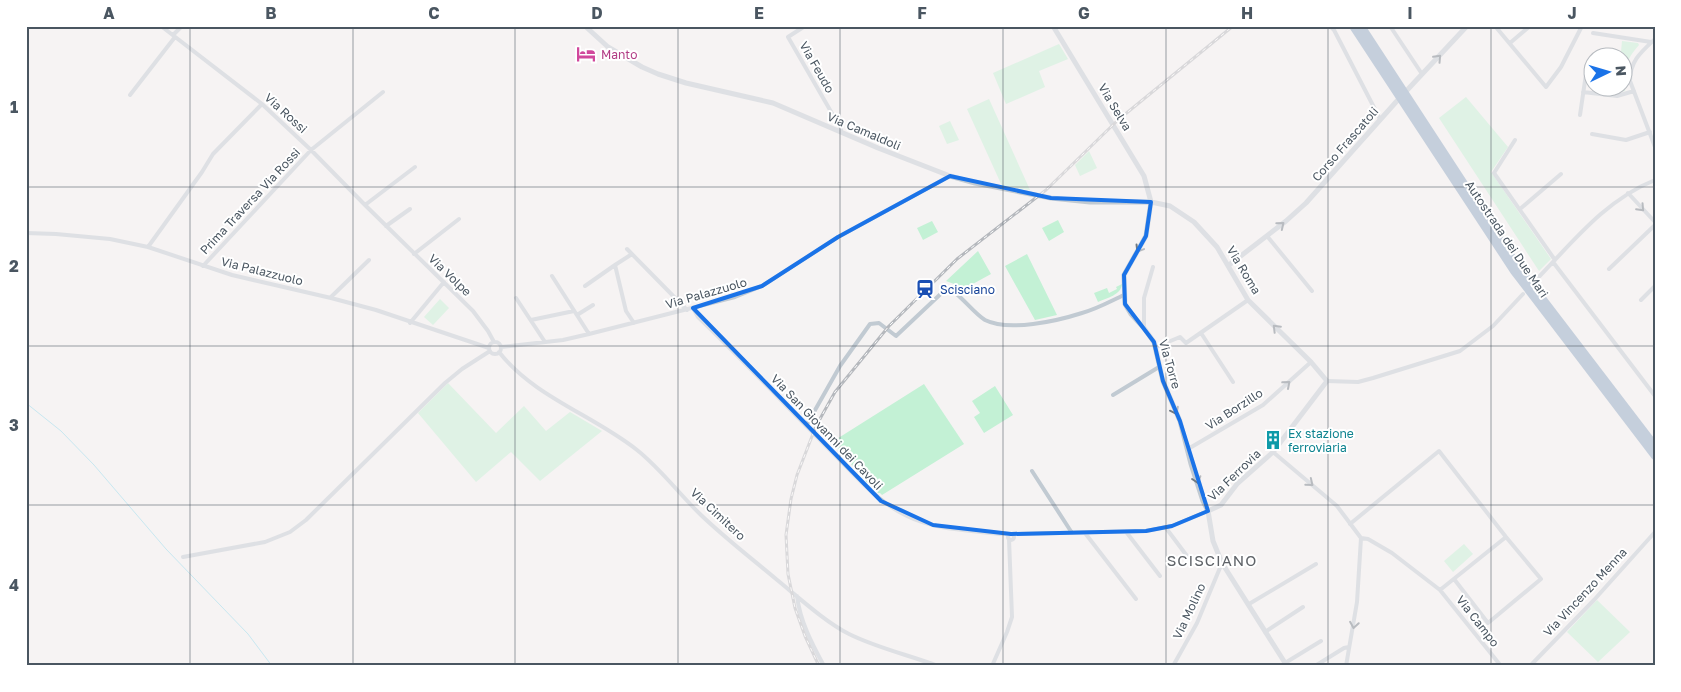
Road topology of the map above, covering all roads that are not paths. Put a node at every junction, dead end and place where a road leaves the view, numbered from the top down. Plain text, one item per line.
1 (160, 26) edge
2 (182, 26) edge
3 (585, 26) edge
4 (805, 26) edge
5 (1053, 26) edge
6 (1330, 26) edge
7 (1354, 26) edge
8 (1361, 26) edge
9 (1390, 26) edge
10 (1468, 26) edge
11 (1495, 26) edge
12 (1530, 26) edge
13 (1582, 26) edge
14 (1593, 33) dead end
15 (174, 36) junction
16 (1653, 40) edge
17 (1510, 43) junction
18 (1634, 61) edge
19 (1422, 74) junction
20 (1584, 86) edge
21 (1397, 87) junction
22 (1634, 91) edge
23 (383, 92) dead end
24 (1583, 92) joint
25 (130, 95) dead end
26 (262, 104) junction
27 (1580, 115) dead end
28 (1380, 119) junction
29 (840, 132) junction
30 (1650, 132) junction
31 (1592, 134) dead end
32 (1515, 140) dead end
33 (1655, 147) edge
34 (312, 150) junction
35 (415, 167) dead end
36 (1561, 174) dead end
37 (950, 176) junction
38 (1655, 180) edge
39 (1628, 193) junction
40 (1151, 202) junction
41 (365, 205) junction
42 (410, 209) dead end
43 (1520, 209) junction
44 (459, 219) dead end
45 (1655, 224) edge
46 (386, 226) junction
47 (26, 233) edge
48 (1267, 236) junction
49 (148, 247) junction
50 (627, 249) dead end
51 (414, 254) junction
52 (632, 254) junction
53 (369, 260) dead end
54 (1554, 261) junction
55 (615, 265) junction
56 (1229, 265) junction
57 (203, 266) junction
58 (1153, 266) dead end
59 (1609, 269) dead end
60 (552, 276) dead end
61 (1529, 281) junction
62 (444, 282) junction
63 (585, 286) dead end
64 (1655, 286) edge
65 (1312, 292) dead end
66 (1124, 294) junction
67 (1523, 294) dead end
68 (331, 298) junction
69 (516, 298) dead end
70 (1537, 298) junction
71 (1248, 300) junction
72 (1641, 300) dead end
73 (593, 305) dead end
74 (693, 308) junction
75 (687, 310) junction
76 (575, 313) junction
77 (531, 320) junction
78 (410, 323) junction
79 (634, 323) junction
80 (1144, 328) junction
81 (1201, 333) junction
82 (589, 334) junction
83 (494, 342) junction
84 (545, 342) junction
85 (501, 348) junction
86 (1156, 348) junction
87 (489, 350) junction
88 (499, 352) junction
89 (1311, 362) junction
90 (1159, 367) junction
91 (1327, 381) junction
92 (1233, 382) dead end
93 (1114, 395) dead end
94 (1655, 396) edge
95 (806, 426) junction
96 (1655, 446) edge
97 (1188, 449) junction
98 (1273, 452) junction
99 (1655, 456) edge
100 (1032, 471) dead end
101 (1208, 511) junction
102 (1350, 524) junction
103 (1166, 528) junction
104 (1127, 532) junction
105 (1655, 532) edge
106 (1072, 533) junction
107 (1086, 533) junction
108 (1011, 537) junction
109 (1506, 537) junction
110 (1361, 538) junction
111 (1186, 556) dead end
112 (182, 557) dead end
113 (1222, 563) junction
114 (1316, 564) dead end
115 (1160, 576) dead end
116 (1454, 579) junction
117 (1440, 590) junction
118 (797, 596) junction
119 (1136, 599) dead end
120 (1249, 604) junction
121 (1303, 607) dead end
122 (1265, 632) junction
123 (1320, 641) dead end
124 (1349, 647) junction
125 (1286, 664) edge
126 (824, 666) edge
127 (938, 666) edge
128 (992, 666) edge
129 (1173, 666) edge
130 (1315, 666) edge
131 (1346, 666) edge
132 (1500, 666) edge
133 (1530, 666) edge

1 - 15 street, Via Rossi
2 - 15 street
3 - 29 street, Via Camaldoli
4 - 29 street, Via Feudo
5 - 40 street, Via Selva
6 - 28 street
7 - 21 highway, Autostrada dei Due Mari
8 - 21 highway, Autostrada dei Due Mari
9 - 19 street
19 -> 10 street, Corso Frascatoli
11 - 17 street
12 - 17 street
13 - 17 street
14 - 16 street
15 - 25 street
15 - 26 street, Via Rossi
16 - 18 street
19 - 28 street, Corso Frascatoli
20 - 24 street
21 - 61 highway, Autostrada dei Due Mari
22 - 30 street
23 - 34 street, Prima Traversa Via Rossi
24 - 27 street
26 - 34 street, Via Rossi
26 - 49 street
48 -> 28 street, Corso Frascatoli
29 - 37 street, Via Camaldoli
30 - 31 street
30 - 33 street
32 - 43 street
34 - 41 street, Via Rossi
34 - 57 street, Prima Traversa Via Rossi
35 - 41 street
36 - 43 street
37 - 40 street, Via Camaldoli
37 - 74 street, Via Palazzuolo
38 - 39 street
39 -> 45 street
39 - 54 street
40 - 56 street, Via Roma
40 -> 66 street
41 - 46 street, Via Rossi
42 - 46 street
43 - 54 street
44 - 51 street
45 - 59 street
46 - 51 street, Via Volpe
47 - 49 street, Via Palazzuolo
48 - 56 street, Corso Frascatoli
48 - 65 street
49 - 57 street, Via Palazzuolo
50 - 52 street
51 - 62 street, Via Volpe
52 - 55 street
52 - 75 street
53 - 68 street
54 - 61 street
54 - 94 street
55 - 63 street
55 - 79 street
56 - 71 street, Via Roma
57 - 68 street, Via Palazzuolo
58 - 80 street
60 - 76 street
61 - 70 highway, Autostrada dei Due Mari
62 - 78 street
62 - 83 street, Via Volpe
64 - 72 street
66 - 80 street, Via Torre
66 - 95 street
67 - 91 street
68 - 78 street, Via Palazzuolo
69 - 77 street
70 - 96 highway, Autostrada dei Due Mari
70 - 99 highway, Autostrada dei Due Mari
71 - 81 street
89 -> 71 street, Via Roma
73 - 76 street
74 - 75 street, Via Palazzuolo
74 - 95 street, Via San Giovanni dei Cavoli
75 - 79 street, Via Palazzuolo
76 - 77 street
76 - 82 street
77 - 84 street
78 - 87 street, Via Palazzuolo
79 - 82 street, Via Palazzuolo
80 - 86 street, Via Torre
81 - 86 street
81 - 92 street
82 - 84 street, Via Palazzuolo
83 - 85 street
83 - 87 street
84 - 85 street, Via Palazzuolo
85 - 88 street
86 - 90 street, Via Torre
87 - 88 street
87 - 112 street
88 - 118 street, Via Cimitero
89 - 91 street, Via Roma
97 -> 89 street, Via Borzillo
90 - 93 street
90 -> 97 street, Via Torre
91 - 98 street, Via Ferrovia
95 - 108 street, Via San Giovanni dei Cavoli
97 -> 101 street, Via Torre
98 - 101 street, Via Ferrovia
98 -> 102 street
100 - 106 street
101 - 103 street, Via San Giovanni dei Cavoli
101 - 113 street, Via Torre
102 - 109 street
102 - 110 street
103 - 104 street, Via San Giovanni dei Cavoli
103 - 111 street
104 - 107 street, Via San Giovanni dei Cavoli
104 - 115 street
105 - 133 street, Via Vincenzo Menna
106 - 107 street, Via San Giovanni dei Cavoli
106 - 108 street, Via San Giovanni dei Cavoli
107 - 119 street
108 - 128 street
109 - 116 street, Via Campo
109 - 116 street, Via Campo
110 - 117 street, Via Campo
110 -> 124 street
113 - 120 street, Via Torre
113 - 129 street, Via Molino
114 - 120 street
116 - 117 street, Via Campo
117 - 132 street, Via Campo
118 - 126 street
118 - 127 street, Via Cimitero
120 - 122 street, Via Torre
121 - 122 street
122 - 125 street, Via Torre
123 - 125 street
124 - 130 street
124 - 131 street

